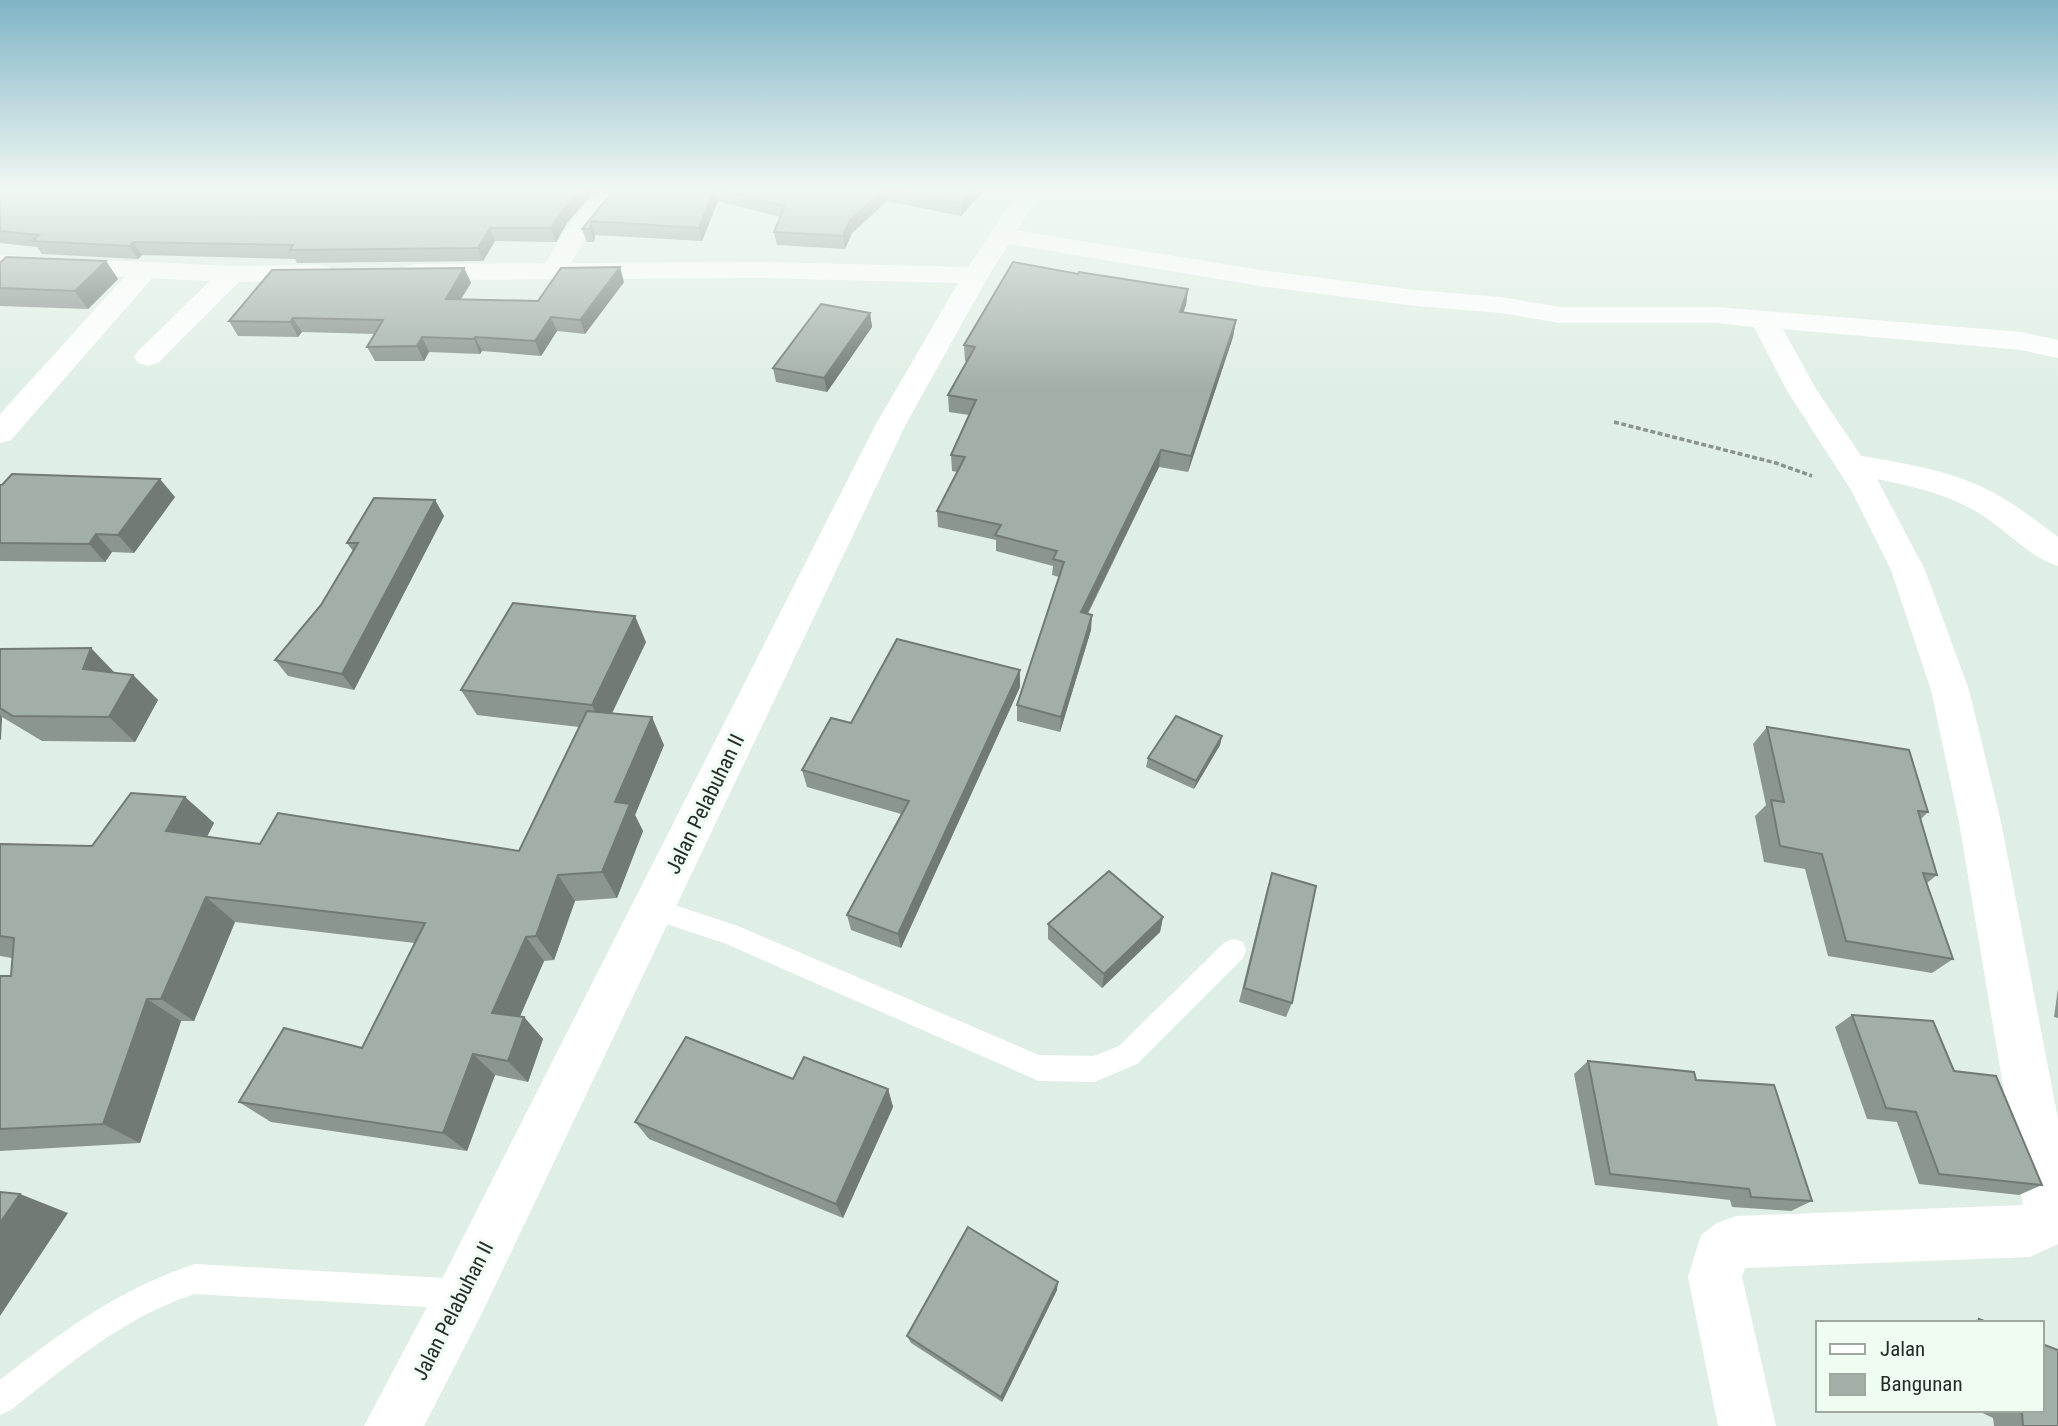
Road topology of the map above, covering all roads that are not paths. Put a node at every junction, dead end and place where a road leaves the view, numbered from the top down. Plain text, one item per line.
1 (562, 257) edge
2 (988, 257) edge
3 (1128, 257) edge
4 (0, 263) edge
5 (145, 270) junction
6 (554, 270) junction
7 (393, 272) edge
8 (339, 273) edge
9 (232, 274) junction
10 (976, 275) junction
11 (1764, 319) junction
12 (2058, 349) edge
13 (148, 356) dead end
14 (0, 433) edge
15 (1858, 477) junction
16 (2058, 554) edge
17 (653, 909) junction
18 (1234, 950) dead end
19 (463, 1294) junction
20 (0, 1398) edge
21 (393, 1426) edge
22 (1746, 1426) edge

1 - 6 street
2 - 10 street, Jalan Pelabuhan II
3 - 11 street
4 - 5 street
5 - 9 street
5 - 14 street
6 - 7 street
6 - 10 street
8 - 9 street
9 - 13 street
10 - 17 street, Jalan Pelabuhan II
11 - 12 street
11 - 15 street
15 - 16 street
15 - 22 street
17 - 18 lane
17 - 19 street, Jalan Pelabuhan II
19 - 20 lane
19 - 21 street, Jalan Pelabuhan II

